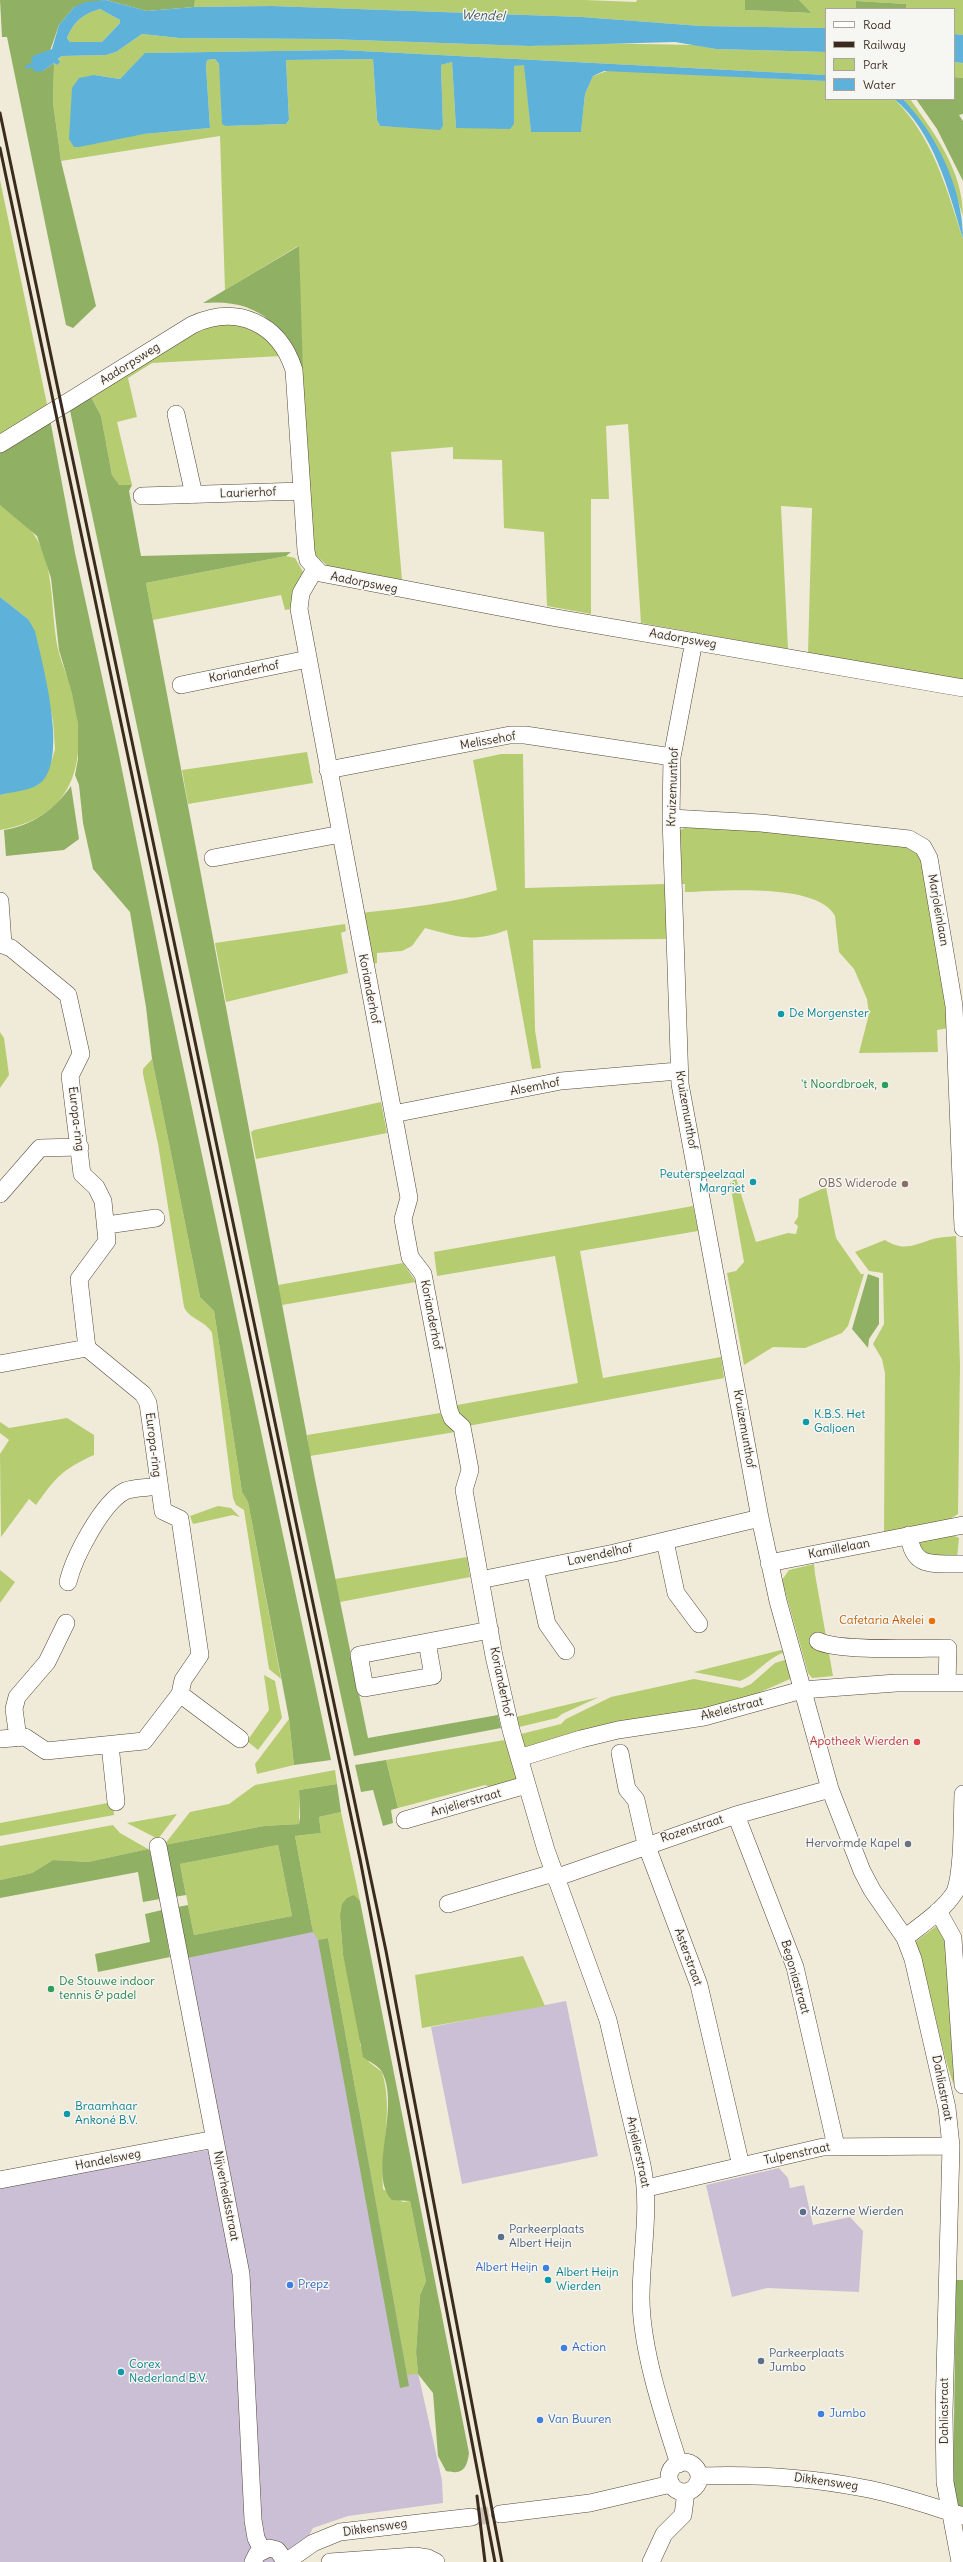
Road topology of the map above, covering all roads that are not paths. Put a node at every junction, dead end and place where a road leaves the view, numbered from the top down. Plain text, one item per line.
1 (176, 414) dead end
2 (0, 444) edge
3 (302, 491) junction
4 (194, 495) junction
5 (142, 496) dead end
6 (315, 569) junction
7 (694, 641) junction
8 (308, 659) junction
9 (181, 685) dead end
10 (963, 688) edge
11 (672, 758) junction
12 (328, 770) junction
13 (671, 818) junction
14 (341, 834) junction
15 (213, 858) dead end
16 (0, 901) edge
17 (1, 944) edge
18 (678, 1071) junction
19 (393, 1114) junction
20 (80, 1147) junction
21 (0, 1194) edge
22 (963, 1198) edge
23 (156, 1218) dead end
24 (107, 1225) junction
25 (963, 1228) edge
26 (87, 1348) junction
27 (0, 1364) edge
28 (158, 1486) junction
29 (760, 1518) junction
30 (963, 1525) edge
31 (909, 1535) junction
32 (665, 1541) junction
33 (769, 1563) junction
34 (963, 1564) edge
35 (535, 1569) junction
36 (480, 1580) junction
37 (68, 1582) dead end
38 (66, 1623) dead end
39 (699, 1624) dead end
40 (490, 1630) junction
41 (818, 1641) dead end
42 (427, 1642) dead end
43 (566, 1651) dead end
44 (955, 1683) edge
45 (802, 1690) junction
46 (180, 1694) junction
47 (512, 1733) joint
48 (18, 1738) junction
49 (0, 1739) edge
50 (240, 1739) dead end
51 (110, 1745) junction
52 (620, 1753) dead end
53 (519, 1758) junction
54 (526, 1785) junction
55 (830, 1788) junction
56 (963, 1794) edge
57 (116, 1802) dead end
58 (736, 1815) junction
59 (405, 1820) dead end
60 (646, 1844) junction
61 (158, 1846) dead end
62 (554, 1875) junction
63 (448, 1904) dead end
64 (938, 1911) junction
65 (905, 1938) junction
66 (963, 2084) edge
67 (955, 2107) edge
68 (215, 2139) junction
69 (836, 2146) junction
70 (951, 2146) junction
71 (741, 2166) junction
72 (0, 2180) edge
73 (647, 2188) junction
74 (957, 2203) edge
75 (679, 2464) junction
76 (699, 2476) junction
77 (671, 2484) junction
78 (686, 2492) junction
79 (500, 2514) tunnel mouth
80 (957, 2514) edge
81 (472, 2517) tunnel mouth
82 (258, 2556) edge
83 (286, 2562) edge
84 (330, 2562) edge
85 (436, 2562) edge
86 (651, 2562) edge
87 (960, 2562) edge

1 - 4 street
2 - 3 street, Aadorpsweg
3 - 4 street, Laurierhof
3 - 6 street, Aadorpsweg
4 - 5 street, Laurierhof
6 - 7 street, Aadorpsweg
6 - 8 street, Korianderhof
7 - 10 street, Aadorpsweg
7 - 11 street, Kruizemunthof
8 - 9 street, Korianderhof
8 - 12 street, Korianderhof
11 - 12 street, Melissehof
11 - 13 street, Kruizemunthof
12 - 14 street, Korianderhof
13 - 18 street, Kruizemunthof
13 - 22 street, Marjoleinlaan
14 - 15 street
14 - 19 street, Korianderhof
16 - 17 street, Europa-ring
17 - 20 street, Europa-ring
18 - 19 street, Alsemhof
18 - 29 street, Kruizemunthof
19 - 36 street, Korianderhof
20 - 21 street
20 - 24 street, Europa-ring
22 - 25 street, Marjoleinlaan
23 - 24 street
24 - 26 street, Europa-ring
26 - 27 street
26 - 28 street, Europa-ring
28 - 37 street, Europa-ring
28 - 46 street, Europa-ring
29 - 32 street, Lavendelhof
29 - 33 street, Kruizemunthof
30 - 31 street, Kamillelaan
31 - 33 street, Kamillelaan
31 - 34 street
32 - 35 street, Lavendelhof
32 - 39 street
33 - 45 street, Kruizemunthof
35 - 36 street, Lavendelhof
35 - 43 street
36 - 40 street, Korianderhof
38 - 48 street
40 - 42 street, Korianderhof
40 - 47 street, Korianderhof
41 - 44 street, Akeleistraat
44 - 45 street, Akeleistraat
45 - 53 street, Akeleistraat
45 - 55 street, Dahliastraat
46 - 50 street
46 - 51 street, Europa-ring
47 - 53 street, Anjelierstraat
48 - 49 street, Europa-ring
48 - 51 street, Europa-ring
51 - 57 street
52 - 60 street, Asterstraat
53 - 54 street, Anjelierstraat
54 - 59 street, Anjelierstraat
54 - 62 street, Anjelierstraat
55 - 58 street, Rozenstraat
55 - 65 street, Dahliastraat
56 - 64 street
58 - 60 street, Rozenstraat
58 - 69 street, Begoniastraat
60 - 62 street, Rozenstraat
60 - 71 street, Asterstraat
61 - 68 street, Nijverheidsstraat
62 - 63 street
62 - 73 street, Anjelierstraat
64 - 65 street
64 - 66 street
65 - 67 street, Dahliastraat
67 - 70 street, Dahliastraat
68 - 72 street, Handelsweg
68 - 82 street, Nijverheidsstraat
69 - 70 street, Tulpenstraat
69 - 71 street, Tulpenstraat
70 - 74 street, Dahliastraat
71 - 73 street, Tulpenstraat
73 - 75 street, Anjelierstraat
74 - 80 street, Dahliastraat
75 - 76 street
75 - 77 street
76 - 78 street
76 - 80 street, Dikkensweg
77 - 78 street
77 - 79 street
78 - 86 street
80 - 87 street, Dahliastraat
81 - 83 street, Dikkensweg
82 - 83 street
84 - 85 street

